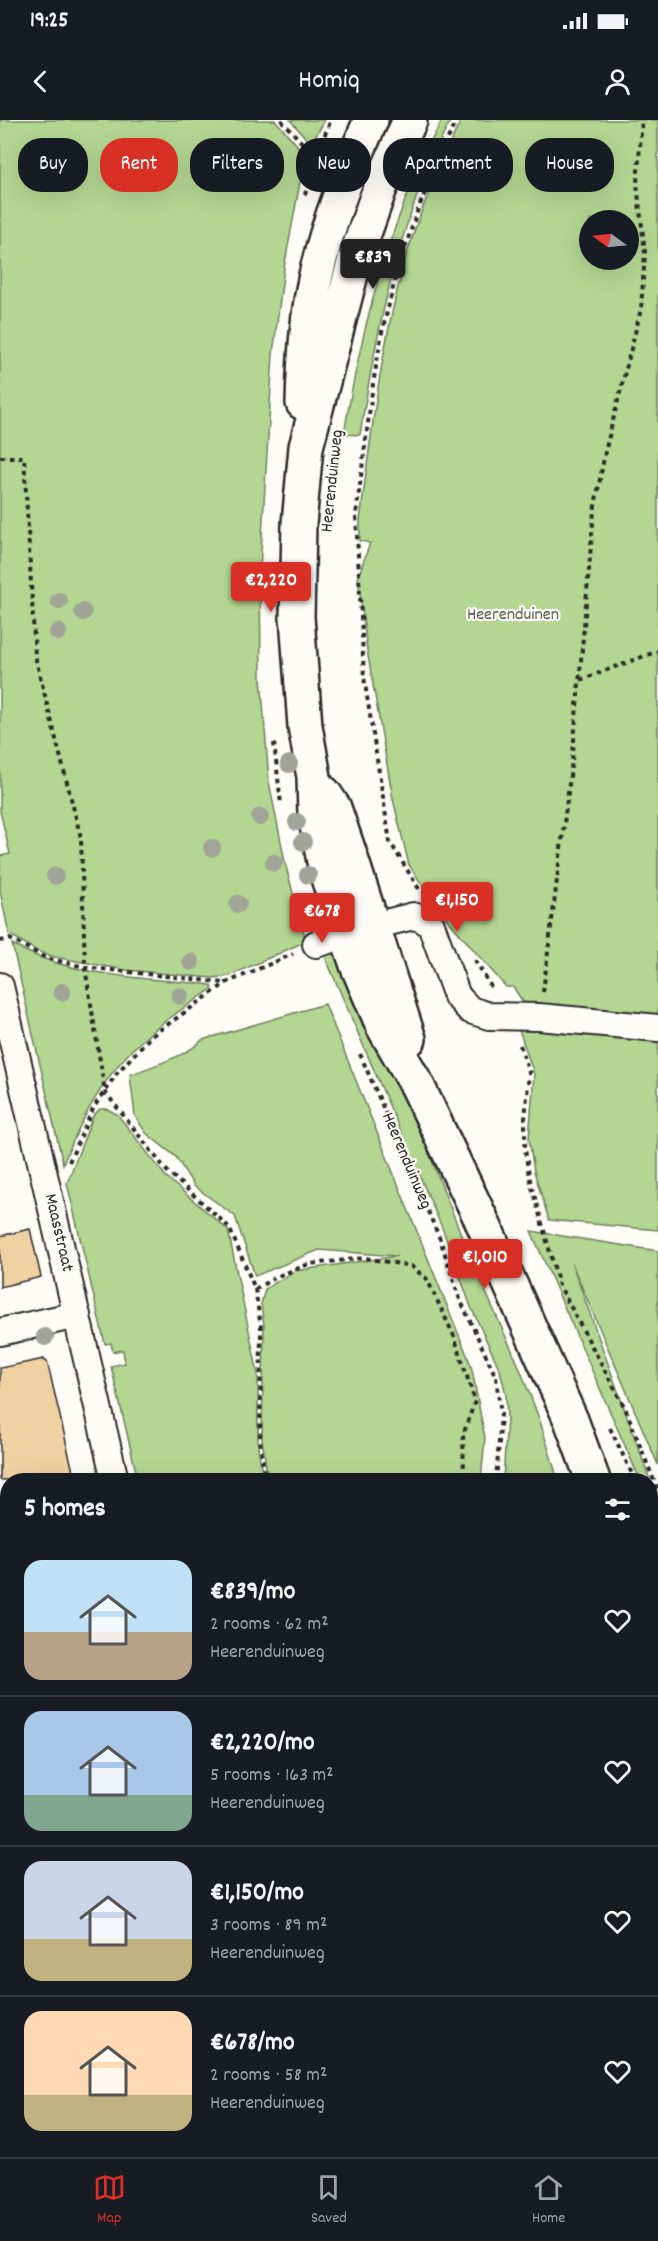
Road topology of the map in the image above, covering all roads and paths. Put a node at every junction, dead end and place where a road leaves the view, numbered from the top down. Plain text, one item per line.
1 (281, 120) edge
2 (371, 120) edge
3 (410, 120) edge
4 (456, 120) edge
5 (642, 120) edge
6 (297, 138) edge
7 (306, 447) junction
8 (0, 457) edge
9 (658, 651) edge
10 (580, 680) junction
11 (422, 892) dead end
12 (345, 935) junction
13 (0, 941) edge
14 (472, 955) dead end
15 (85, 967) junction
16 (226, 983) junction
17 (0, 986) edge
18 (509, 1017) junction
19 (539, 1017) junction
20 (658, 1028) edge
21 (356, 1044) dead end
22 (105, 1092) junction
23 (45, 1178) junction
24 (255, 1289) junction
25 (77, 1315) junction
26 (0, 1332) edge
27 (113, 1473) edge
28 (264, 1473) edge
29 (464, 1473) edge
30 (497, 1473) edge
31 (590, 1473) edge
32 (651, 1473) edge

1 - 6 path
2 - 7 main road, Heerenduinweg
3 - 7 main road, Heerenduinweg
4 - 11 path
5 - 10 path
7 - 12 main road, Heerenduinweg
8 - 15 path
9 - 10 path
10 - 19 path
12 - 16 path
12 - 18 street
12 - 31 main road, Heerenduinweg
13 - 15 path
14 - 18 path
15 - 16 path
15 - 22 path
16 - 22 path
17 - 23 street, Maasstraat
18 - 19 street
18 - 32 path
19 - 20 street
21 - 30 path, Heerenduinweg
22 - 23 path
22 - 24 path
23 - 25 street, Maasstraat
24 - 28 path
24 - 29 path
25 - 26 street
25 - 27 street, Maasstraat

